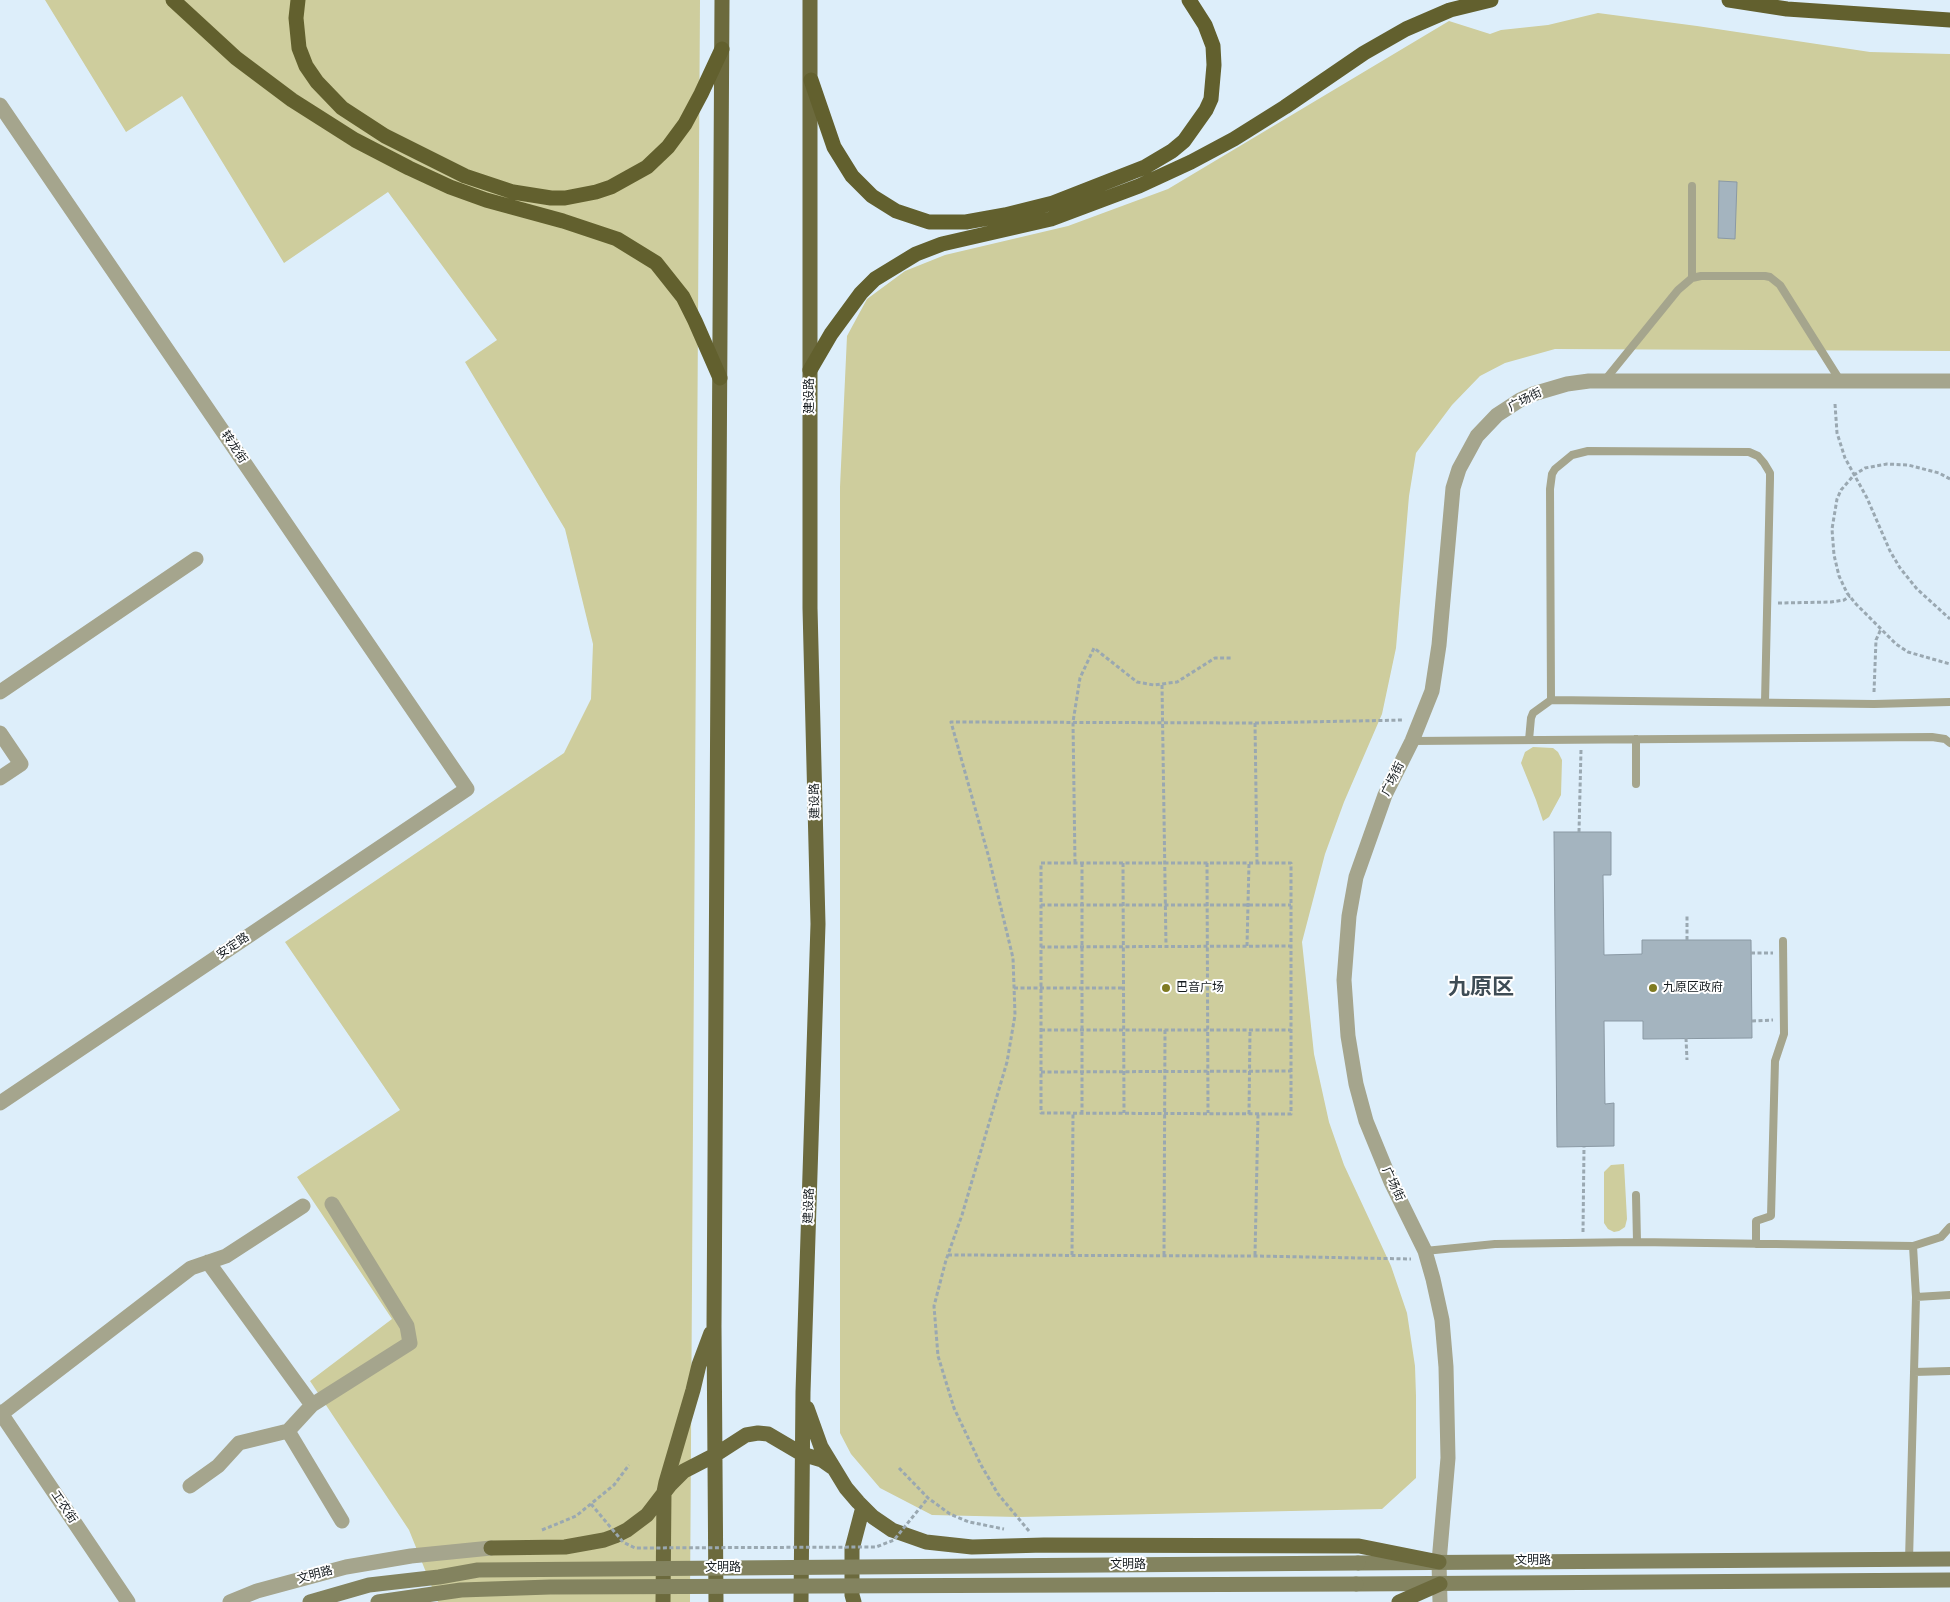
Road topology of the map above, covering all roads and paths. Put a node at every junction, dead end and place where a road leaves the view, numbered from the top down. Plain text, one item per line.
1 (173, 0) edge
2 (298, 0) edge
3 (722, 0) edge
4 (810, 0) edge
5 (1189, 0) edge
6 (1491, 0) edge
7 (1729, 0) edge
8 (1950, 20) edge
9 (722, 49) junction
10 (811, 80) junction
11 (0, 105) edge
12 (1692, 186) dead end
13 (1692, 278) junction
14 (810, 370) junction
15 (720, 378) junction
16 (1950, 381) edge
17 (1603, 382) junction
18 (1841, 382) junction
19 (1835, 404) dead end
20 (1854, 475) junction
21 (1950, 479) edge
22 (196, 559) dead end
23 (1850, 596) junction
24 (1767, 603) junction
25 (1950, 619) edge
26 (1881, 629) junction
27 (1231, 658) dead end
28 (1950, 664) edge
29 (1162, 685) junction
30 (0, 692) edge
31 (1552, 700) junction
32 (1765, 702) junction
33 (1950, 702) edge
34 (1874, 704) junction
35 (1405, 720) dead end
36 (1073, 722) junction
37 (1162, 722) junction
38 (1255, 723) junction
39 (0, 733) edge
40 (1581, 739) junction
41 (1636, 739) junction
42 (1529, 740) junction
43 (1412, 741) junction
44 (1950, 743) edge
45 (0, 778) edge
46 (1636, 784) dead end
47 (467, 789) joint
48 (1579, 832) dead end
49 (1075, 863) junction
50 (1082, 863) junction
51 (1123, 863) junction
52 (1165, 863) junction
53 (1207, 863) junction
54 (1249, 863) junction
55 (1257, 863) junction
56 (1041, 905) junction
57 (1082, 905) junction
58 (1123, 905) junction
59 (1165, 905) junction
60 (1207, 905) junction
61 (1248, 905) junction
62 (1291, 905) junction
63 (1687, 915) dead end
64 (1687, 940) dead end
65 (1783, 941) dead end
66 (1082, 946) junction
67 (1123, 946) junction
68 (1166, 946) junction
69 (1207, 946) junction
70 (1247, 946) junction
71 (1291, 946) junction
72 (1041, 947) junction
73 (1751, 953) dead end
74 (1774, 953) dead end
75 (1014, 988) junction
76 (1041, 988) junction
77 (1082, 988) junction
78 (1124, 988) junction
79 (1776, 1020) dead end
80 (1752, 1021) dead end
81 (1041, 1030) junction
82 (1082, 1030) junction
83 (1123, 1030) junction
84 (1165, 1030) junction
85 (1208, 1030) junction
86 (1250, 1030) junction
87 (1291, 1030) junction
88 (1686, 1038) dead end
89 (1687, 1060) dead end
90 (1165, 1071) junction
91 (1208, 1071) junction
92 (1249, 1071) junction
93 (1291, 1071) junction
94 (1041, 1072) junction
95 (1082, 1072) junction
96 (1124, 1072) junction
97 (0, 1104) edge
98 (1073, 1113) junction
99 (1082, 1113) junction
100 (1124, 1113) junction
101 (1164, 1113) junction
102 (1208, 1114) junction
103 (1249, 1114) junction
104 (1258, 1114) junction
105 (1584, 1147) dead end
106 (1636, 1195) dead end
107 (332, 1204) dead end
108 (304, 1206) dead end
109 (1950, 1227) edge
110 (1636, 1242) junction
111 (1583, 1243) junction
112 (1756, 1244) junction
113 (1913, 1246) junction
114 (948, 1254) junction
115 (1072, 1255) junction
116 (1164, 1255) junction
117 (1426, 1255) junction
118 (1255, 1256) junction
119 (208, 1262) junction
120 (1950, 1295) edge
121 (1916, 1297) junction
122 (714, 1325) junction
123 (1950, 1371) edge
124 (1914, 1372) junction
125 (803, 1392) junction
126 (312, 1405) junction
127 (0, 1413) edge
128 (288, 1431) junction
129 (802, 1454) junction
130 (715, 1455) junction
131 (629, 1466) dead end
132 (834, 1468) junction
133 (899, 1468) dead end
134 (190, 1486) dead end
135 (664, 1492) junction
136 (928, 1498) junction
137 (591, 1504) junction
138 (863, 1507) junction
139 (342, 1520) dead end
140 (993, 1528) dead end
141 (535, 1532) dead end
142 (1044, 1545) junction
143 (491, 1548) joint
144 (1950, 1559) edge
145 (1909, 1560) junction
146 (1439, 1562) junction
147 (1950, 1580) edge
148 (1440, 1584) junction
149 (128, 1602) edge
150 (230, 1602) edge
151 (310, 1602) edge
152 (378, 1602) edge
153 (663, 1602) edge
154 (716, 1602) edge
155 (801, 1602) edge
156 (854, 1602) edge
157 (1399, 1602) edge
158 (1440, 1602) edge

1 - 15 highway
2 - 9 highway
3 - 9 main road
4 - 10 main road, 建设路
5 - 10 highway
6 - 14 highway
7 - 8 highway
9 - 15 main road
10 - 14 main road, 建设路
11 - 47 street, 转龙街
12 - 13 lane
13 - 17 lane
13 - 18 lane
14 - 125 main road, 建设路
15 - 122 main road
16 - 18 street, 广场街
17 - 18 street, 广场街
17 - 43 street, 广场街
19 - 20 path
20 - 21 path
20 - 23 path
20 - 25 path
22 - 30 street
23 - 24 path
23 - 26 path
24 - 31 lane
24 - 32 lane
26 - 28 path
26 - 34 path
27 - 29 path
29 - 36 path
29 - 37 path
31 - 32 lane
31 - 42 lane
32 - 34 lane
33 - 34 lane
35 - 38 path
36 - 37 path
36 - 49 path
36 - 75 path
37 - 38 path
37 - 52 path
38 - 55 path
39 - 45 street
40 - 41 lane
40 - 42 lane
40 - 48 path
41 - 44 lane
41 - 46 lane
42 - 43 lane
43 - 117 street, 广场街
47 - 97 street, 安定路
49 - 50 path
49 - 56 path
50 - 51 path
50 - 57 path
51 - 52 path
51 - 58 path
52 - 53 path
52 - 59 path
53 - 54 path
53 - 60 path
54 - 55 path
54 - 61 path
55 - 62 path
56 - 57 path
56 - 72 path
57 - 58 path
57 - 66 path
58 - 59 path
58 - 67 path
59 - 60 path
59 - 68 path
60 - 61 path
60 - 69 path
61 - 62 path
61 - 70 path
62 - 71 path
63 - 64 path
65 - 112 lane
66 - 67 path
66 - 72 path
66 - 77 path
67 - 68 path
67 - 78 path
68 - 69 path
69 - 70 path
69 - 85 path
70 - 71 path
71 - 87 path
72 - 76 path
73 - 74 path
75 - 76 path
75 - 114 path
76 - 77 path
76 - 81 path
77 - 78 path
77 - 82 path
78 - 83 path
79 - 80 path
81 - 82 path
81 - 94 path
82 - 83 path
82 - 95 path
83 - 84 path
83 - 96 path
84 - 85 path
84 - 90 path
85 - 86 path
85 - 91 path
86 - 87 path
86 - 92 path
87 - 93 path
88 - 89 path
90 - 91 path
90 - 96 path
90 - 101 path
91 - 92 path
91 - 102 path
92 - 93 path
92 - 103 path
93 - 104 path
94 - 95 path
94 - 98 path
95 - 96 path
95 - 99 path
96 - 100 path
98 - 99 path
98 - 115 path
99 - 100 path
100 - 101 path
101 - 102 path
101 - 116 path
102 - 103 path
103 - 104 path
104 - 118 path
105 - 111 path
106 - 110 lane
107 - 126 street
108 - 119 street
109 - 113 lane
110 - 111 lane
110 - 112 lane
111 - 117 lane
112 - 113 lane
113 - 121 lane
114 - 115 path
114 - 142 path
115 - 116 path
116 - 118 path
117 - 118 path
117 - 146 street, 广场街
119 - 126 street
119 - 127 street
120 - 121 lane
121 - 124 lane
122 - 130 main road
122 - 135 main road
123 - 124 lane
124 - 145 lane
125 - 129 main road, 建设路
125 - 132 main road
126 - 128 street
127 - 149 street, 工农街
128 - 134 street
128 - 139 street
129 - 130 main road
129 - 132 main road
129 - 155 main road, 建设路
130 - 135 main road
130 - 154 main road
131 - 137 path
132 - 138 main road
133 - 136 path
135 - 143 main road
135 - 153 main road
136 - 137 path, bridge
136 - 140 path
137 - 141 path
138 - 142 main road
138 - 156 main road
142 - 146 main road
143 - 150 street, 文明路
144 - 145 main road, 文明路
145 - 146 main road, 文明路
146 - 148 street, 广场街
146 - 151 main road, 文明路, bridge
147 - 148 main road, 文明路
148 - 152 main road, 文明路, bridge
148 - 157 main road
148 - 158 street, 广场街

